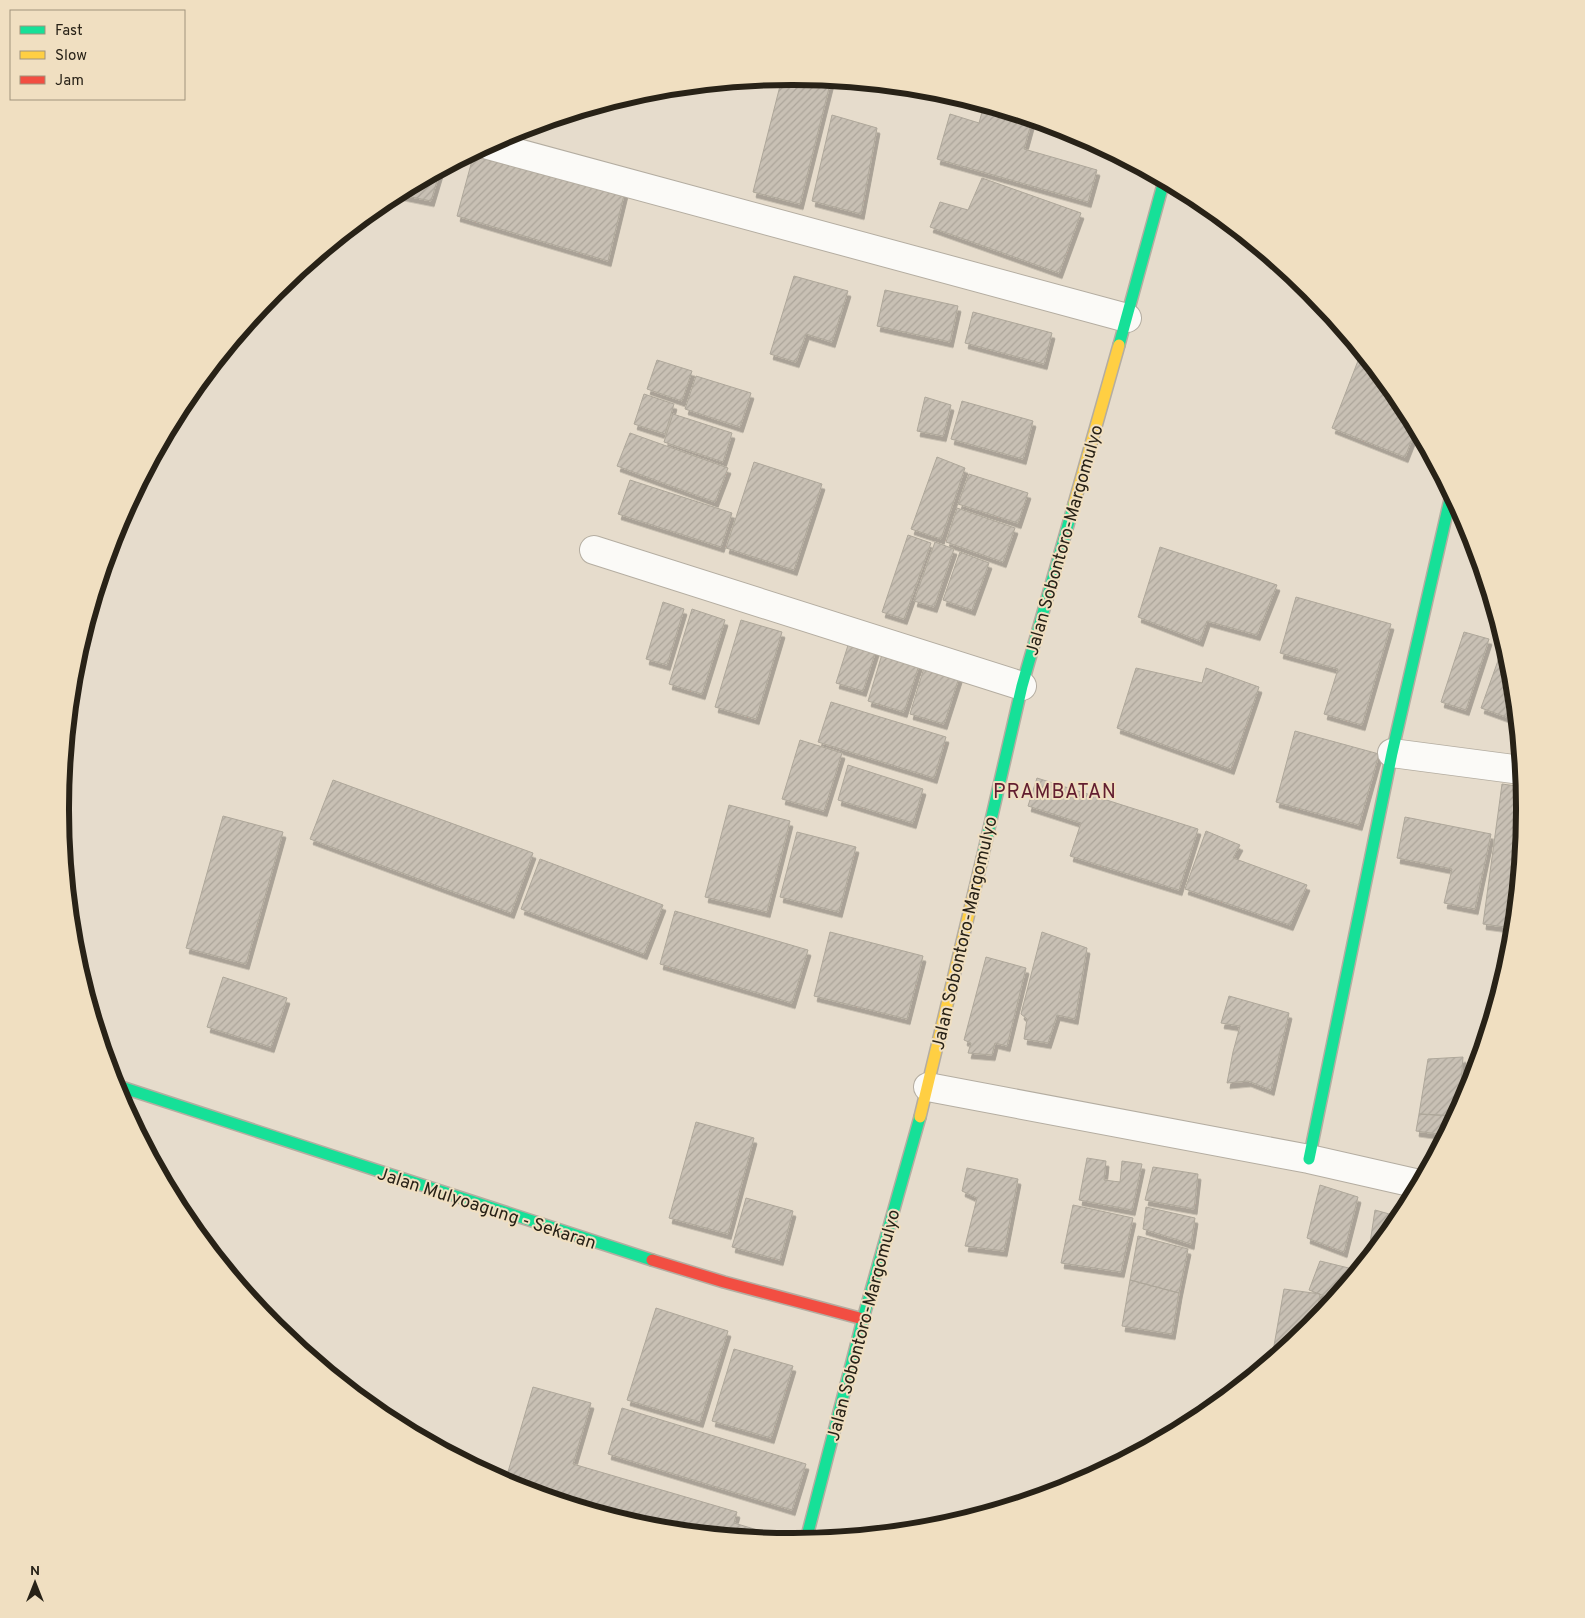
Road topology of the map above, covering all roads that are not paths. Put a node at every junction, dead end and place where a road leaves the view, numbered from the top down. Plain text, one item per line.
1 (499, 148) edge
2 (1162, 187) edge
3 (1128, 318) junction
4 (1449, 504) edge
5 (594, 550) dead end
6 (1022, 686) junction
7 (1392, 753) junction
8 (1515, 769) edge
9 (928, 1087) junction
10 (125, 1089) edge
11 (1309, 1159) junction
12 (1412, 1182) edge
13 (863, 1319) junction
14 (808, 1532) edge

1 - 3 street
2 - 3 street, Jalan Sobontoro-Margomulyo
3 - 6 street, Jalan Sobontoro-Margomulyo
4 - 7 street
5 - 6 street
6 - 9 street, Jalan Sobontoro-Margomulyo
7 - 8 street
7 - 11 street
9 - 11 street
9 - 13 street, Jalan Sobontoro-Margomulyo
10 - 13 street, Jalan Mulyoagung - Sekaran
11 - 12 street
13 - 14 street, Jalan Sobontoro-Margomulyo

